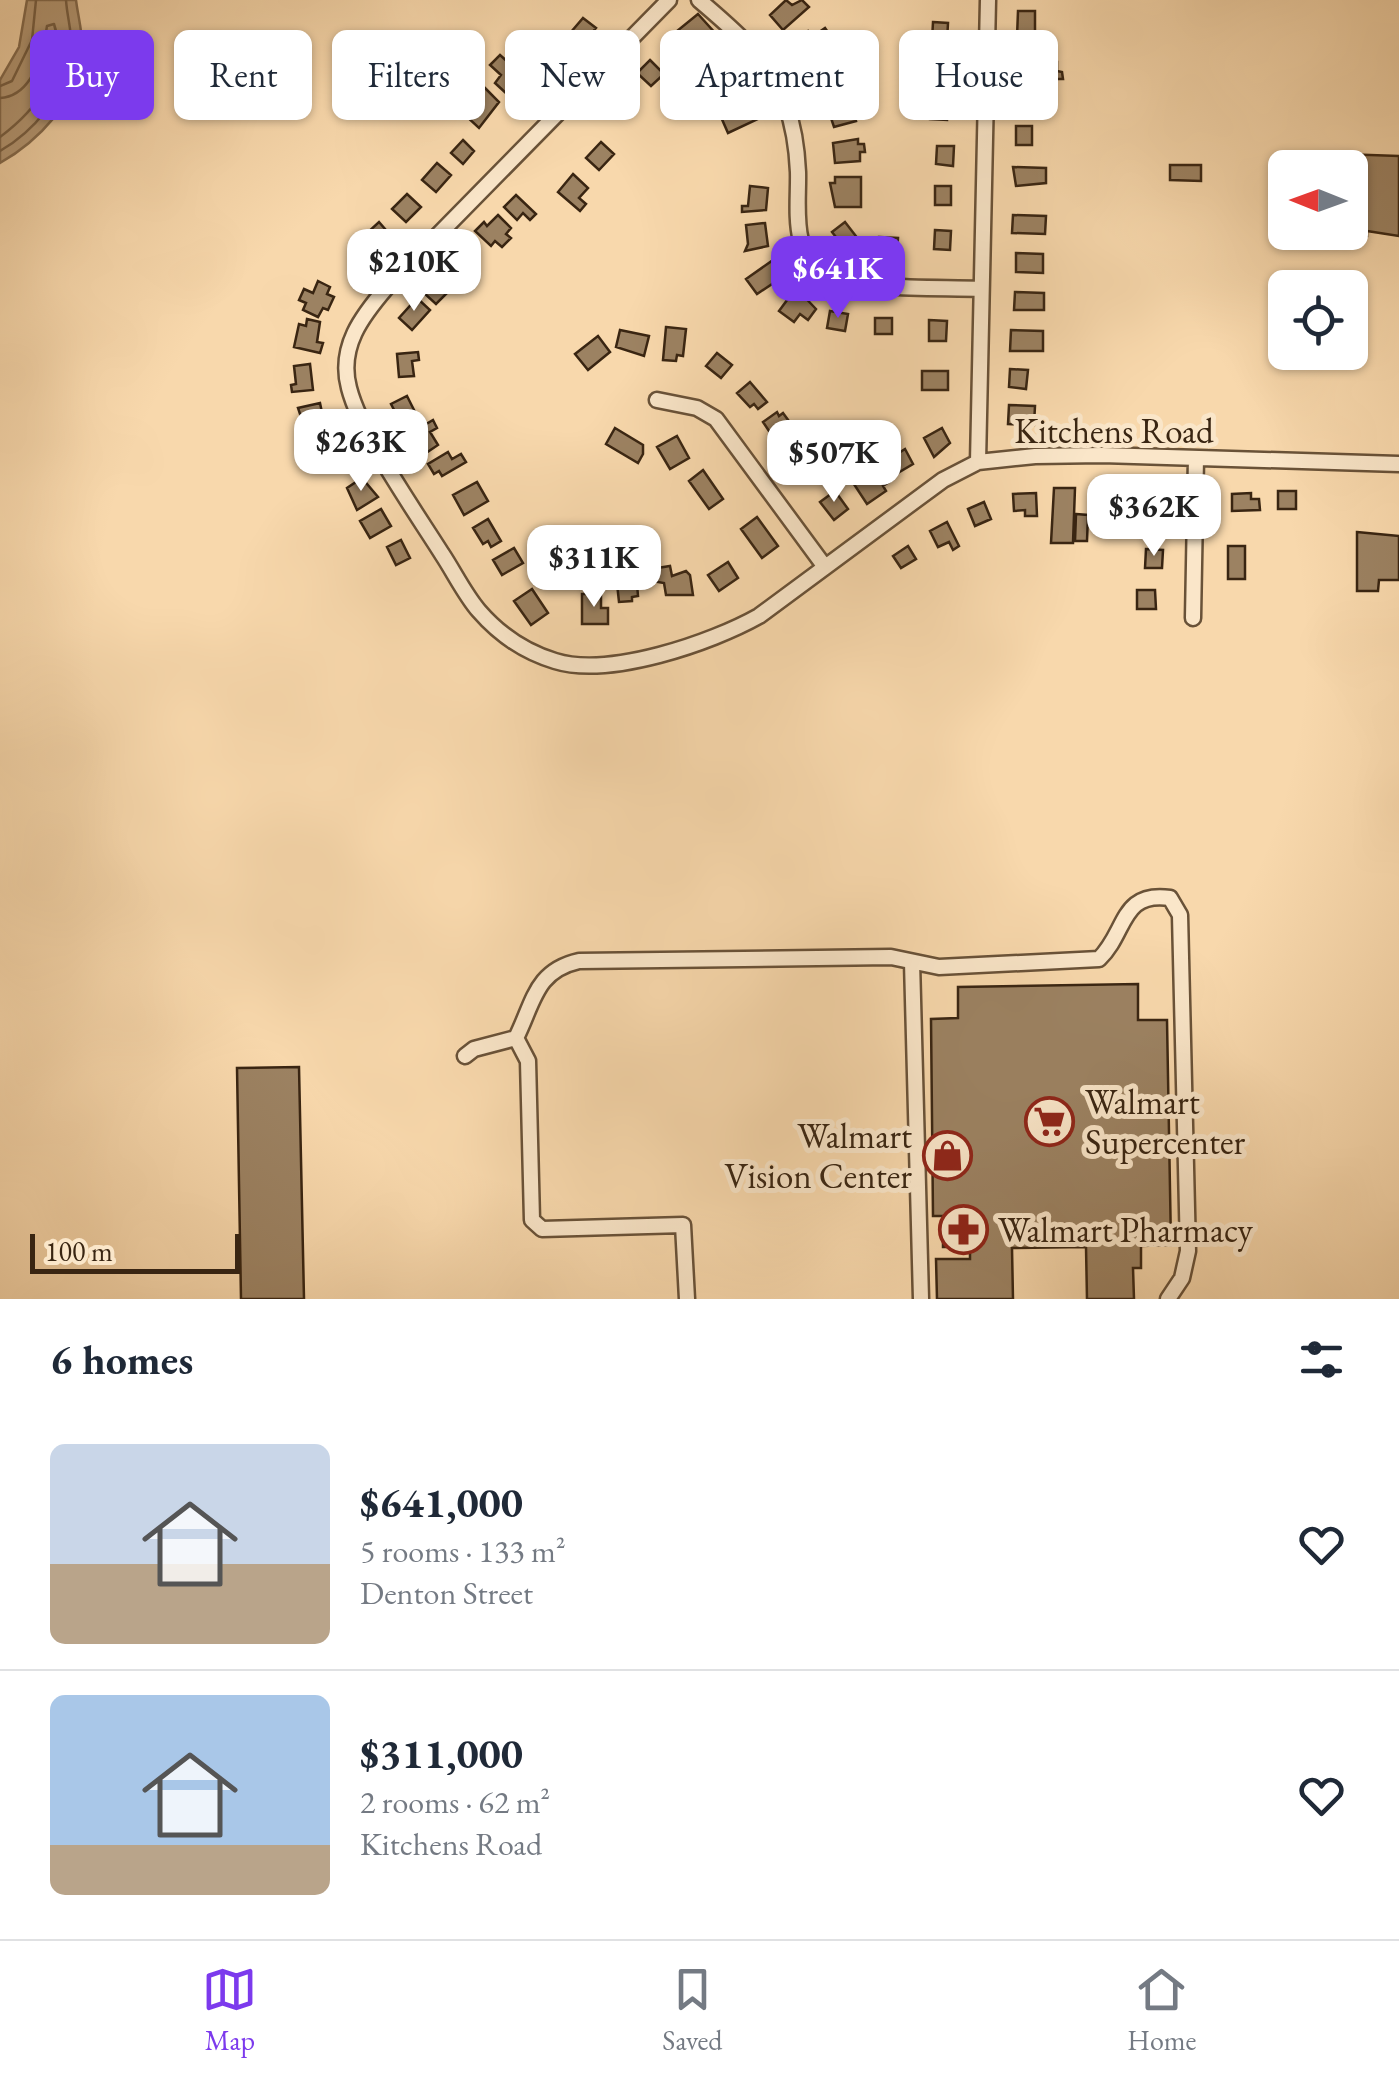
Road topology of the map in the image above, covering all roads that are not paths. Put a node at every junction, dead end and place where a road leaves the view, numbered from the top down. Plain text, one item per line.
1 (669, 0) edge
2 (699, 0) edge
3 (988, 0) edge
4 (982, 289) junction
5 (658, 400) dead end
6 (1196, 458) junction
7 (978, 462) junction
8 (1399, 464) edge
9 (825, 568) junction
10 (1193, 618) dead end
11 (912, 962) junction
12 (516, 1038) junction
13 (464, 1056) dead end
14 (686, 1299) edge
15 (921, 1299) edge
16 (1168, 1299) edge

1 - 9 street, Kitchens Road
2 - 4 street
3 - 4 street
4 - 7 street
5 - 9 street
6 - 7 street, Kitchens Road
6 - 8 street, Kitchens Road
6 - 10 street
7 - 9 street, Kitchens Road
11 - 12 street
11 - 15 street
11 - 16 street
12 - 13 street
12 - 14 street

